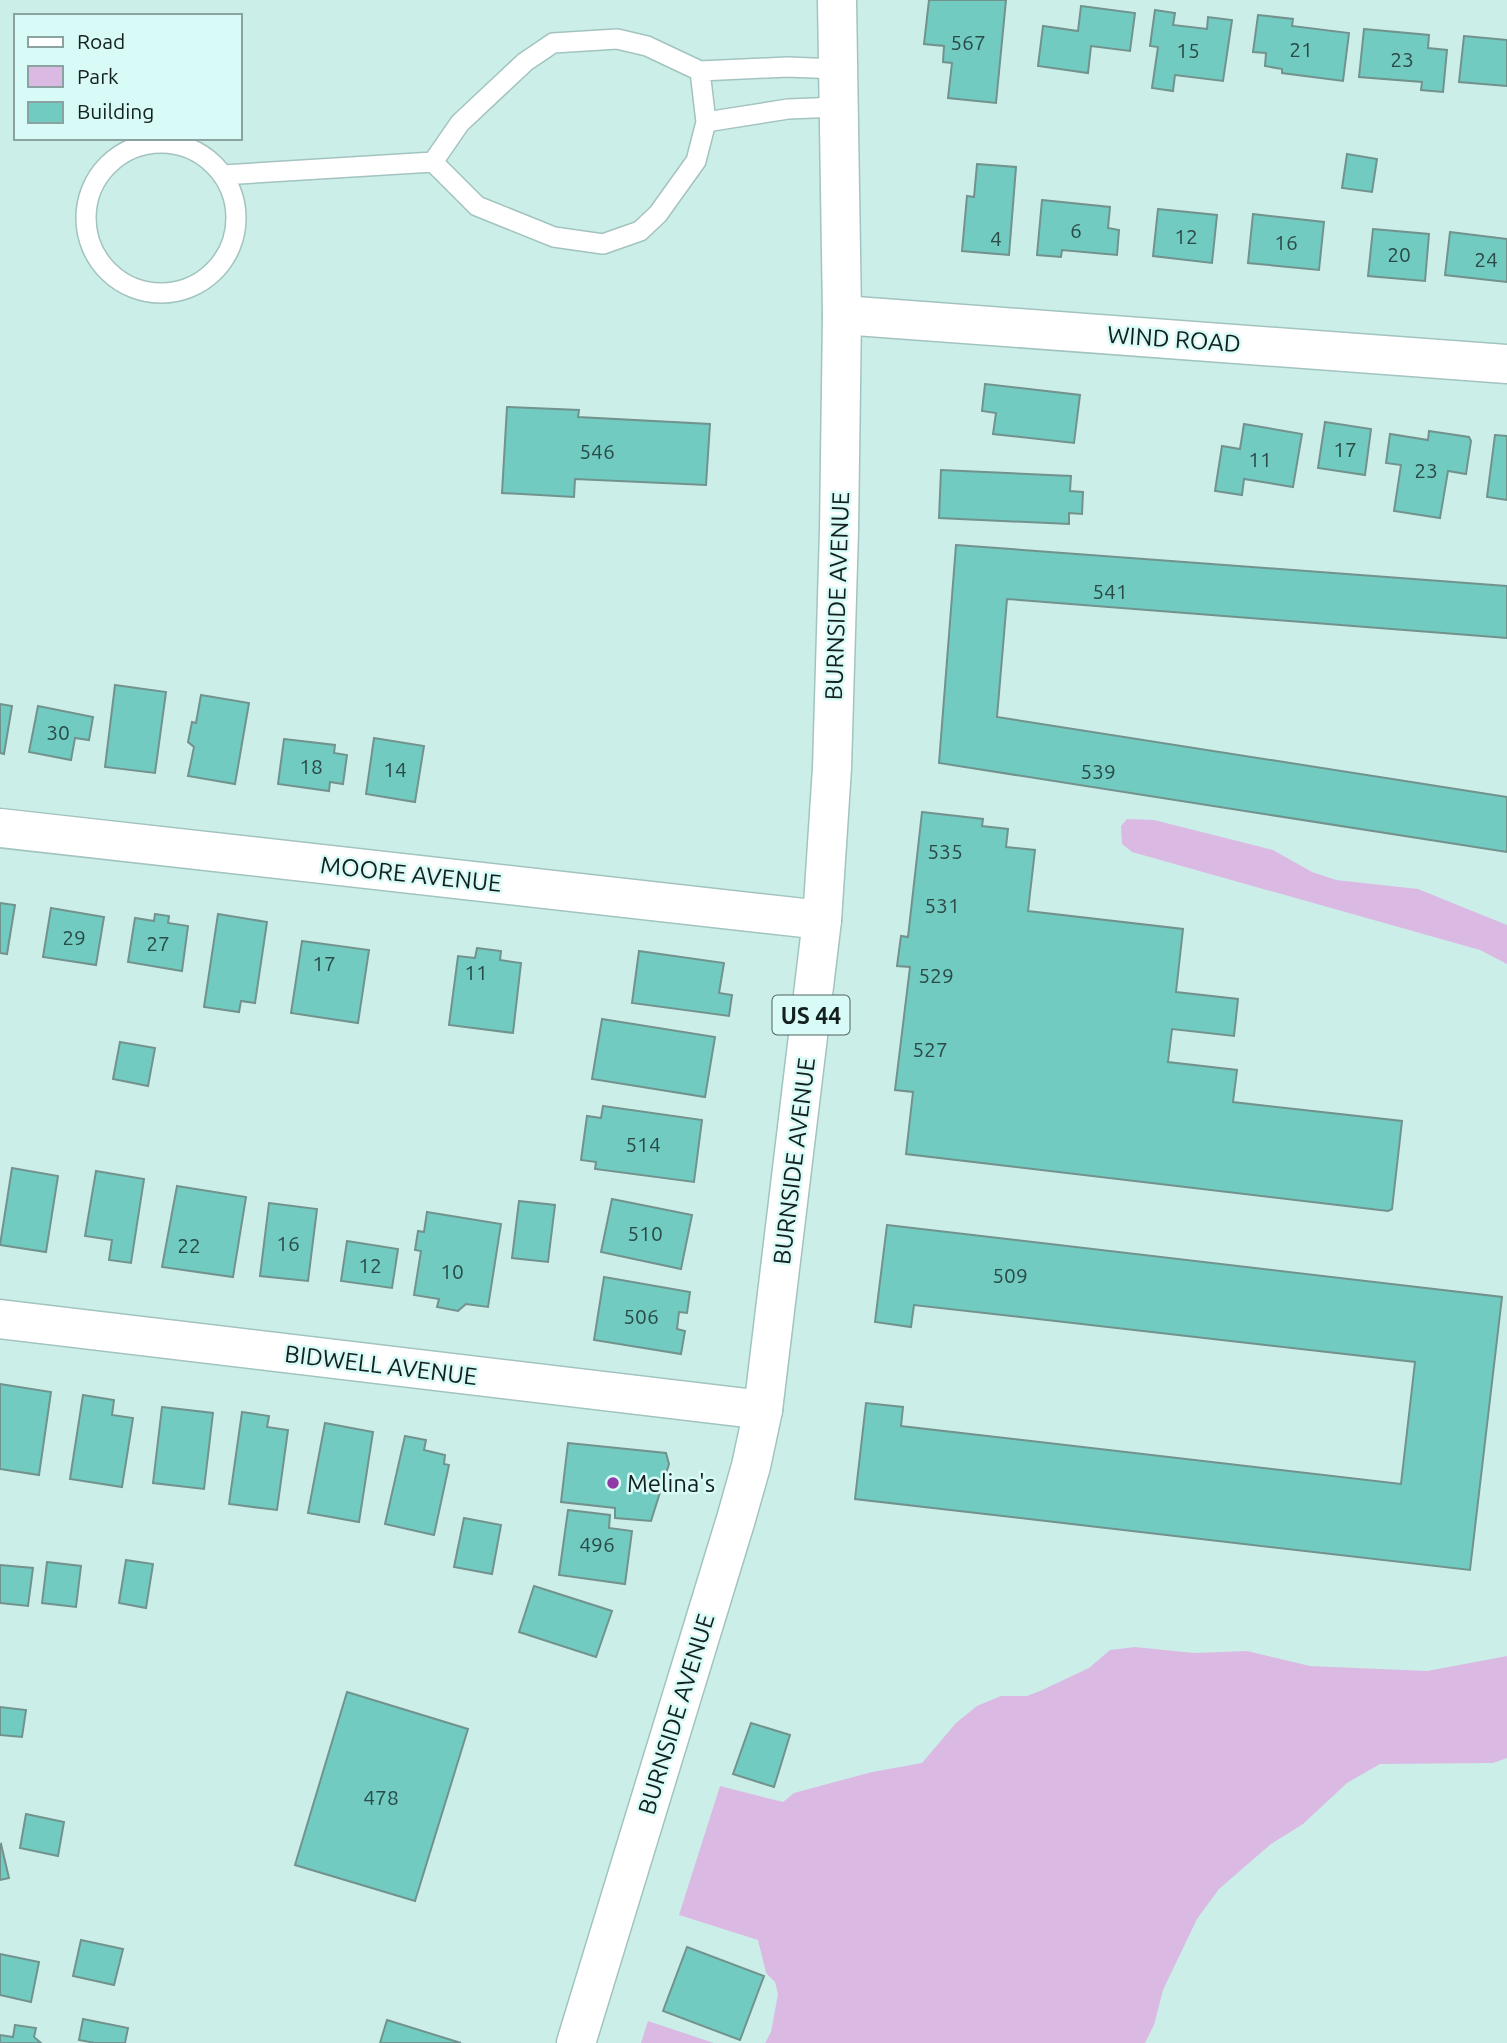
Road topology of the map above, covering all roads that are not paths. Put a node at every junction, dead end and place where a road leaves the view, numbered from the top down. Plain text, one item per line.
1 (837, 0) edge
2 (838, 69) junction
3 (700, 71) junction
4 (839, 107) junction
5 (706, 122) junction
6 (433, 162) junction
7 (223, 175) junction
8 (842, 315) junction
9 (1507, 364) edge
10 (0, 828) edge
11 (822, 920) junction
12 (0, 1319) edge
13 (763, 1410) junction
14 (576, 2043) edge

1 - 2 street, BURNSIDE AVENUE / US 44
2 - 3 lane
2 - 4 street, BURNSIDE AVENUE / US 44
3 - 5 lane
3 - 6 lane
4 - 5 lane
4 - 8 street, BURNSIDE AVENUE / US 44
5 - 6 lane
6 - 7 lane
7 - 7 lane
8 - 9 street, WIND ROAD
8 - 11 street, BURNSIDE AVENUE / US 44
10 - 11 street, MOORE AVENUE
11 - 13 street, BURNSIDE AVENUE / US 44
12 - 13 street, BIDWELL AVENUE
13 - 14 street, BURNSIDE AVENUE / US 44

